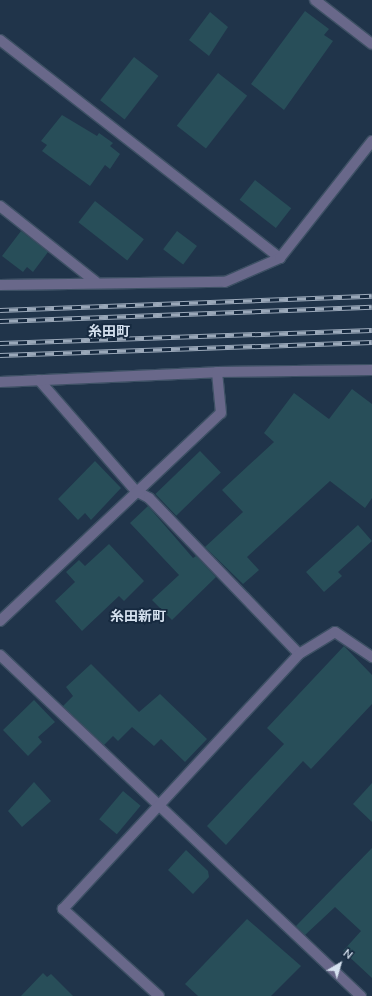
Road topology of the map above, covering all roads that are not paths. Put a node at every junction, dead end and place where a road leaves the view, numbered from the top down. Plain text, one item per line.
1 (315, 0) edge
2 (0, 40) edge
3 (372, 44) edge
4 (372, 141) edge
5 (0, 206) edge
6 (280, 258) junction
7 (96, 282) junction
8 (0, 285) edge
9 (372, 370) edge
10 (217, 372) junction
11 (39, 380) junction
12 (0, 382) edge
13 (136, 492) junction
14 (0, 621) edge
15 (299, 654) junction
16 (0, 655) edge
17 (372, 657) edge
18 (160, 806) junction
19 (159, 996) edge
20 (361, 996) edge

1 - 3 street
2 - 6 street
4 - 6 street
5 - 7 street
6 - 7 street
7 - 8 street
9 - 10 street
10 - 11 street
10 - 13 street
11 - 12 street
11 - 13 street
13 - 14 street
13 - 15 street
15 - 17 street
15 - 18 street
16 - 18 street
18 - 19 street
18 - 20 street

